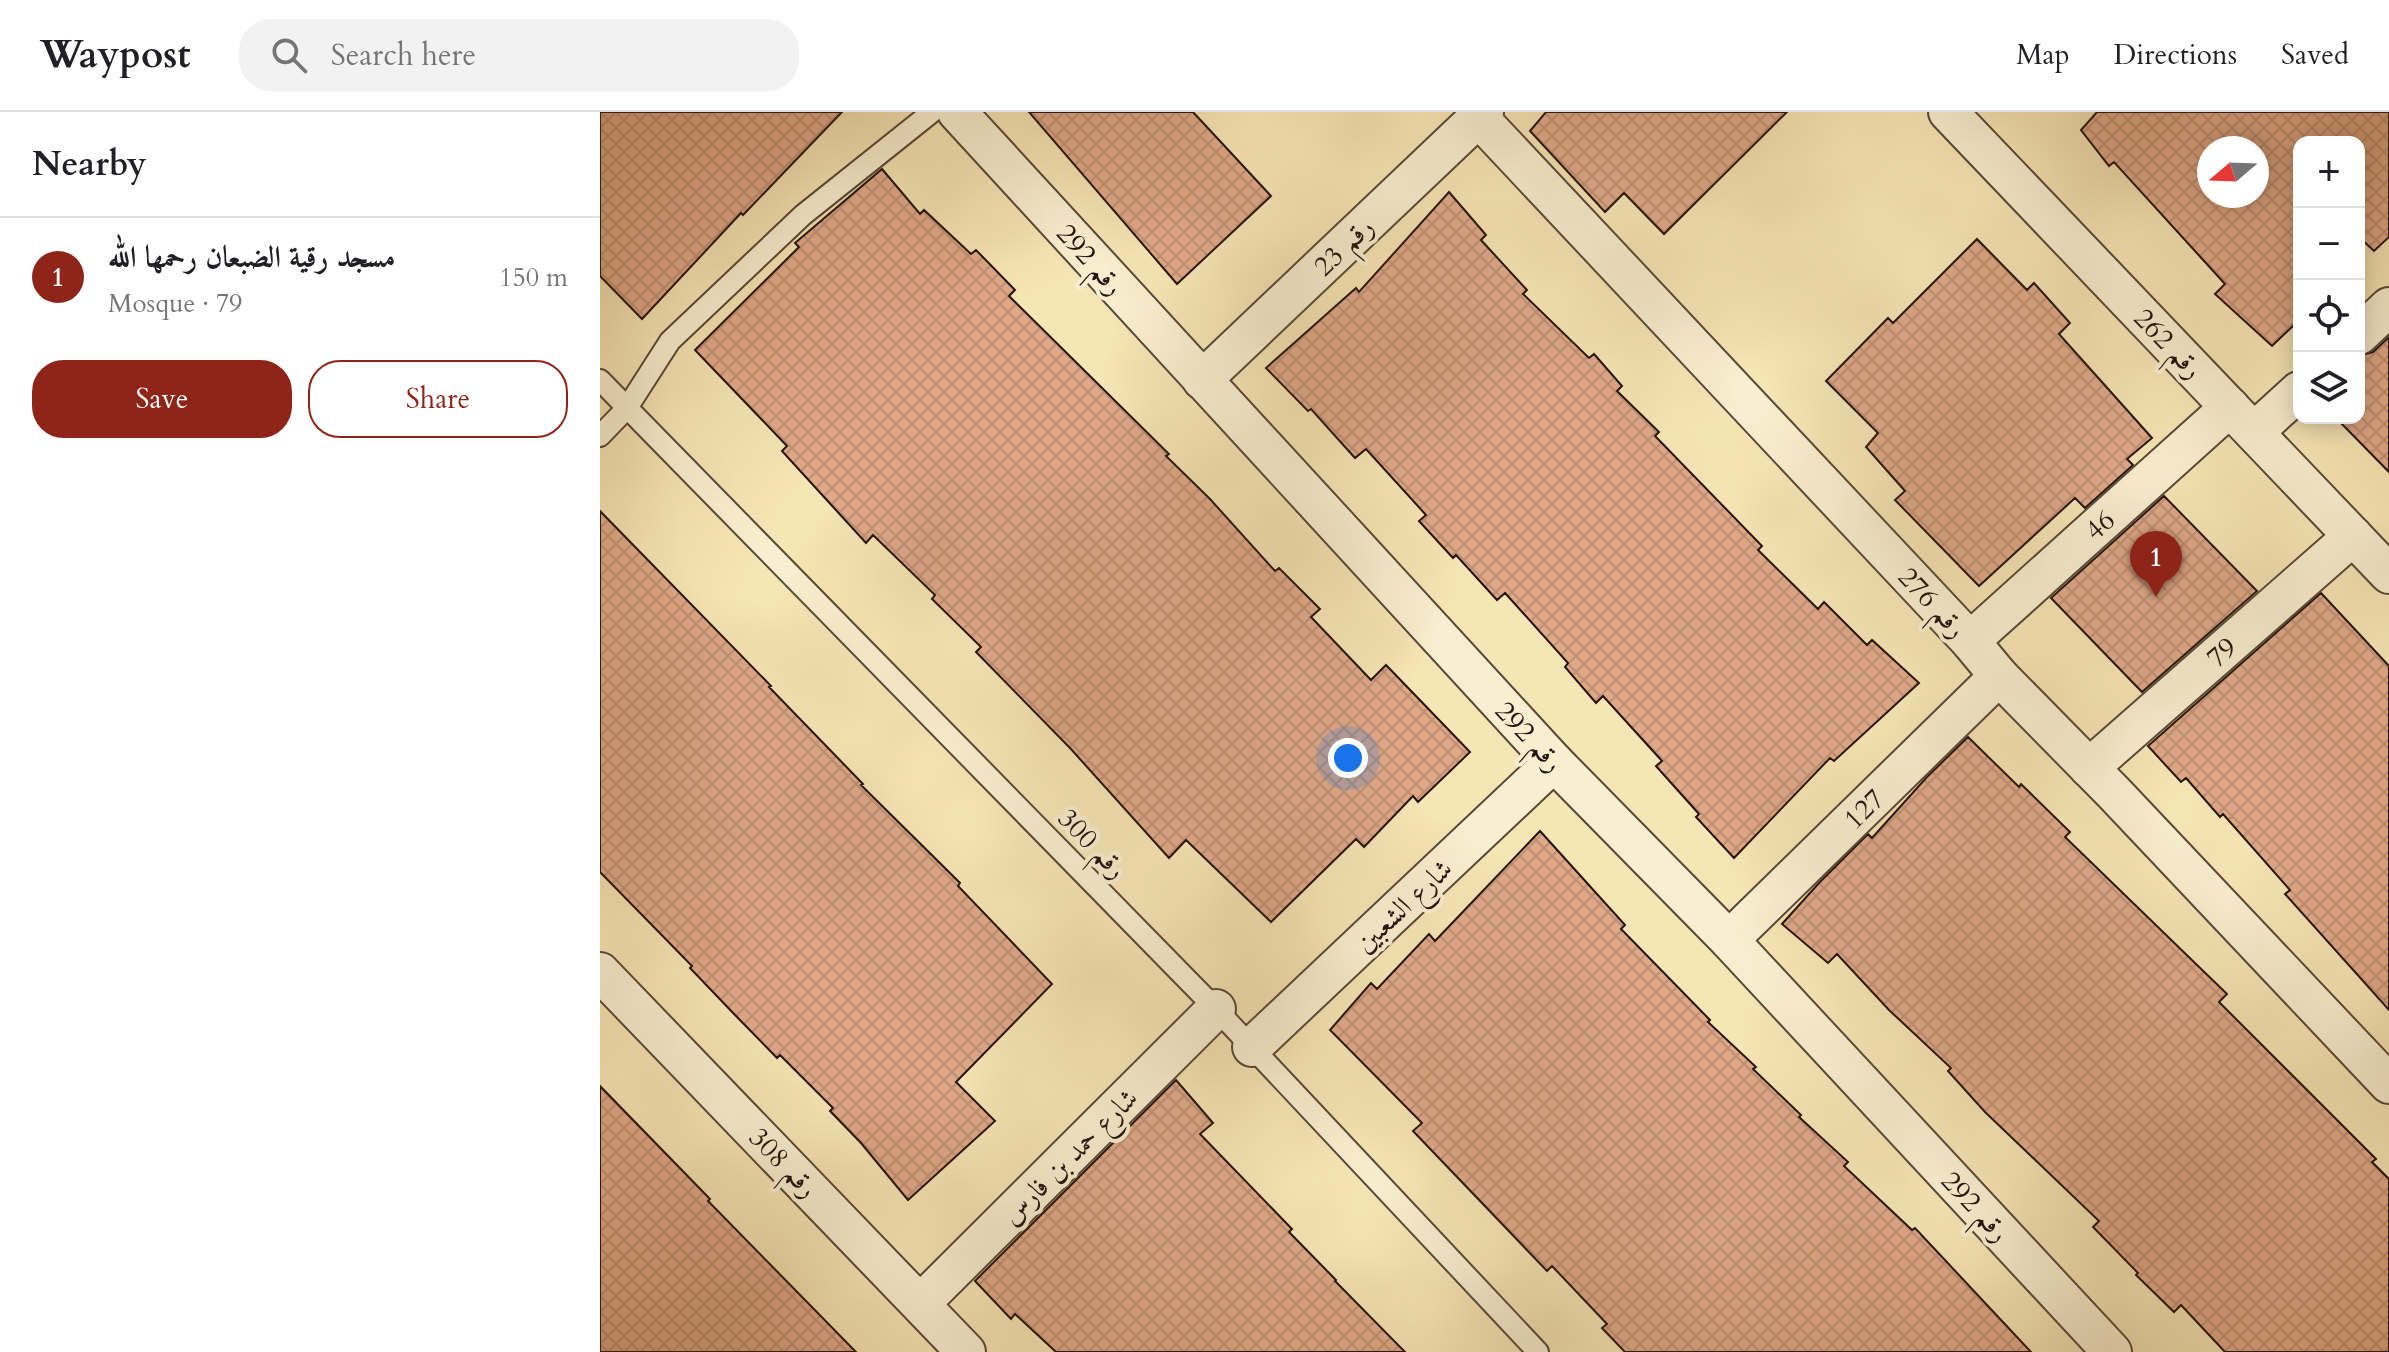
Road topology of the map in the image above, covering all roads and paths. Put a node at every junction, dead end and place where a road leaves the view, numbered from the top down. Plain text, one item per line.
1 (932, 112) edge
2 (957, 112) edge
3 (1948, 112) edge
4 (1481, 115) edge
5 (2389, 307) edge
6 (2365, 329) edge
7 (600, 380) edge
8 (1202, 380) junction
9 (2293, 394) edge
10 (627, 408) junction
11 (2242, 420) junction
12 (600, 436) edge
13 (2353, 536) junction
14 (2389, 574) edge
15 (1970, 641) junction
16 (1999, 676) junction
17 (1554, 762) junction
18 (2089, 768) junction
19 (1729, 940) junction
20 (600, 972) edge
21 (1216, 1009) junction
22 (1252, 1047) junction
23 (2389, 1084) edge
24 (921, 1303) junction
25 (966, 1352) edge
26 (1538, 1352) edge
27 (2112, 1352) edge

1 - 10 lane
2 - 8 street, رقم 292
3 - 11 street, رقم 262
4 - 8 street, رقم 23
4 - 15 street, رقم 276
5 - 6 street
7 - 10 lane, رقم 300
8 - 17 street, رقم 292
9 - 11 street, 46
10 - 12 lane
10 - 21 lane, رقم 300
11 - 13 street, رقم 262
11 - 15 street, 46
13 - 14 street, رقم 262
13 - 18 street, 79
15 - 16 street, رقم 276
16 - 18 street, رقم 276
16 - 19 street, 127
17 - 19 street, رقم 292
17 - 22 street, شارع الشعبين
18 - 23 street, رقم 276
19 - 27 street, رقم 292
20 - 24 street, رقم 308
21 - 22 lane, رقم 300
21 - 24 street, شارع حمد بن فارس
22 - 26 lane, رقم 300
24 - 25 street, رقم 308

